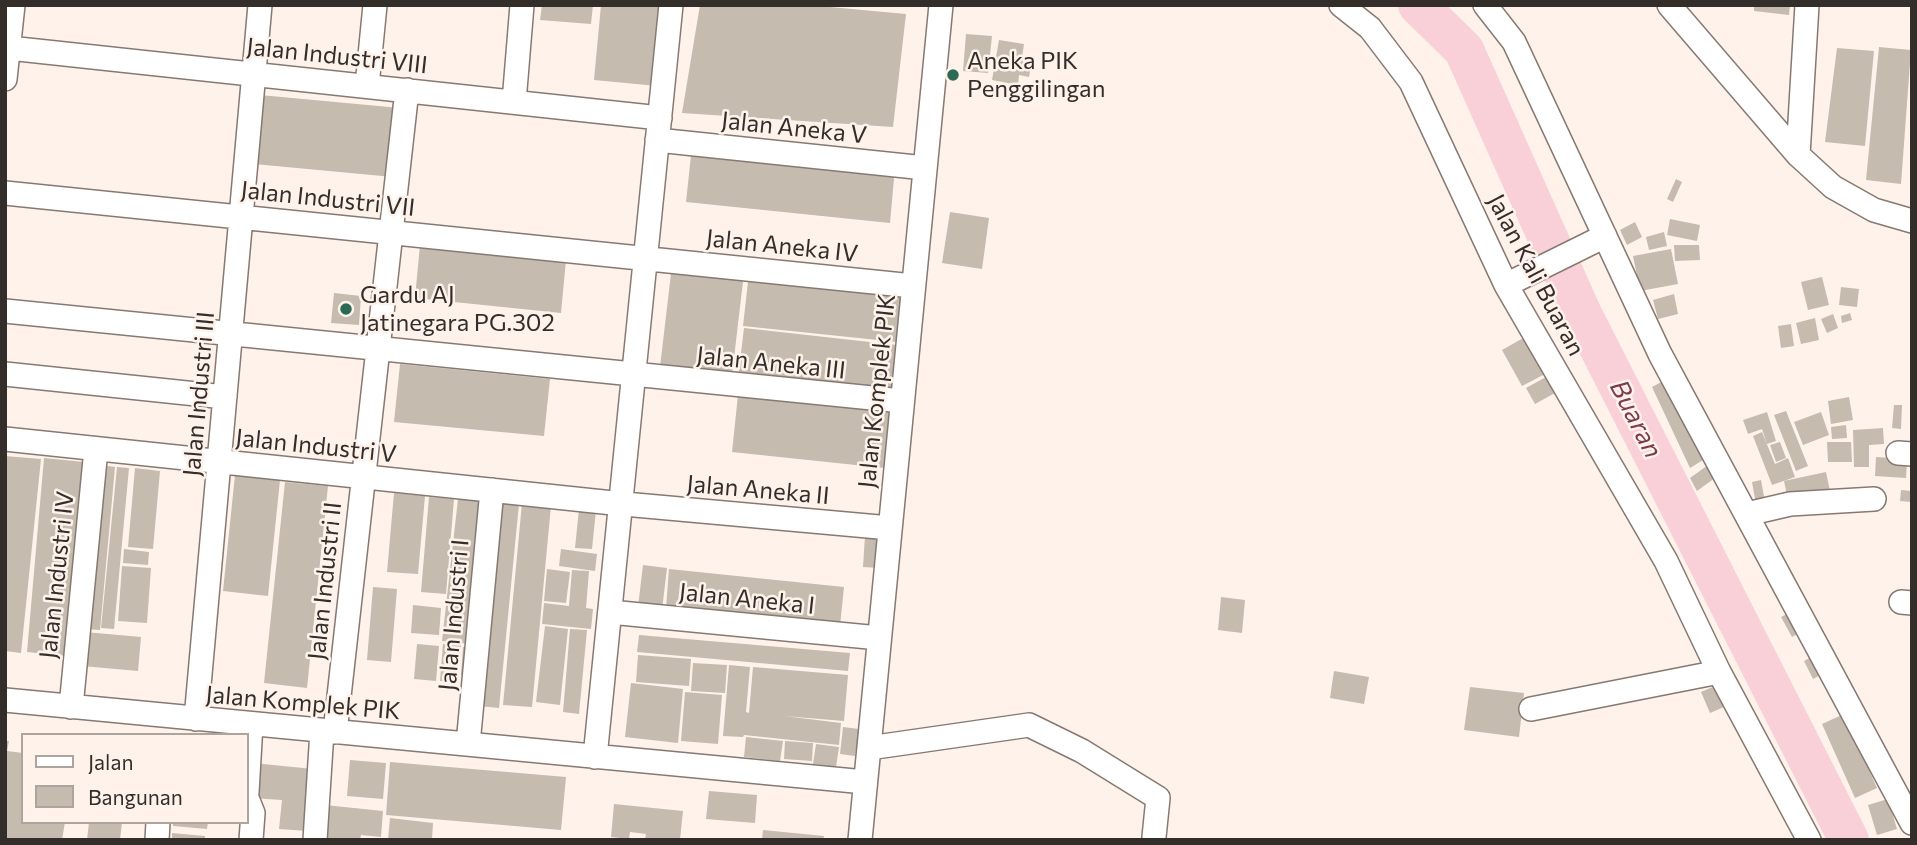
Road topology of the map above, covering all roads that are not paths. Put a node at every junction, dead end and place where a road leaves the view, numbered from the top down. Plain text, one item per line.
1 (13, 5) edge
2 (260, 5) edge
3 (375, 5) edge
4 (522, 5) edge
5 (671, 5) edge
6 (941, 5) edge
7 (1341, 5) edge
8 (1485, 5) edge
9 (1669, 5) edge
10 (1807, 5) edge
11 (1687, 15) edge
12 (9, 48) junction
13 (254, 73) junction
14 (5, 79) edge
15 (367, 86) junction
16 (407, 90) junction
17 (514, 102) junction
18 (658, 129) junction
19 (1798, 155) junction
20 (925, 168) junction
21 (5, 192) edge
22 (241, 217) junction
23 (1912, 221) edge
24 (391, 232) junction
25 (1600, 239) junction
26 (645, 259) junction
27 (1513, 282) junction
28 (914, 286) junction
29 (5, 311) edge
30 (231, 334) junction
31 (378, 349) junction
32 (5, 374) edge
33 (634, 375) junction
34 (225, 397) junction
35 (902, 401) junction
36 (5, 439) edge
37 (96, 449) junction
38 (219, 462) junction
39 (363, 478) junction
40 (492, 490) junction
41 (1874, 499) dead end
42 (621, 504) junction
43 (1747, 514) junction
44 (890, 528) junction
45 (610, 612) junction
46 (879, 638) junction
47 (1719, 673) junction
48 (5, 701) edge
49 (71, 707) junction
50 (1531, 709) dead end
51 (196, 719) junction
52 (251, 724) junction
53 (165, 725) edge
54 (329, 731) junction
55 (468, 744) junction
56 (869, 748) junction
57 (595, 757) junction
58 (248, 775) edge
59 (865, 782) junction
60 (248, 800) edge
61 (1912, 823) edge
62 (1154, 837) dead end
63 (251, 840) edge
64 (315, 840) edge
65 (860, 840) edge
66 (1809, 840) edge

1 - 12 street
2 - 13 street, Jalan Industri III
3 - 15 street
4 - 17 street
5 - 18 street
6 - 20 street, Jalan Komplek PIK
7 - 27 street, Jalan Kali Buaran
8 - 25 street
9 - 11 street
10 - 19 street
11 - 19 street
12 - 13 street, Jalan Industri VIII
12 - 14 street
13 - 15 street, Jalan Industri VIII
13 - 22 street, Jalan Industri III
15 - 16 street, Jalan Industri VIII
16 - 17 street, Jalan Industri VIII
16 - 24 street
17 - 18 street, Jalan Industri VIII
18 - 20 street, Jalan Aneka V
18 - 26 street
19 - 23 street
20 - 28 street, Jalan Komplek PIK
21 - 22 street, Jalan Industri VII
22 - 24 street, Jalan Industri VII
22 - 30 street, Jalan Industri III
24 - 26 street, Jalan Industri VII
24 - 31 street
25 - 27 street
25 - 43 street
26 - 28 street, Jalan Aneka IV
26 - 33 street
27 - 47 street, Jalan Kali Buaran
28 - 35 street, Jalan Komplek PIK
29 - 30 street, Jalan Aneka III
30 - 31 street, Jalan Aneka III
30 - 34 street, Jalan Industri III
31 - 33 street, Jalan Aneka III
31 - 39 street
32 - 34 street
33 - 35 street, Jalan Aneka III
33 - 42 street
34 - 38 street, Jalan Industri III
35 - 44 street, Jalan Komplek PIK
36 - 37 street, Jalan Industri V
37 - 38 street, Jalan Industri V
37 - 49 street, Jalan Industri IV
38 - 39 street, Jalan Industri V
38 - 51 street, Jalan Industri III
39 - 40 street, Jalan Industri V
39 - 54 street, Jalan Industri II
40 - 42 street, Jalan Industri V
40 - 55 street, Jalan Industri I
41 - 43 street
42 - 44 street, Jalan Aneka II
42 - 45 street
43 - 61 street
44 - 46 street, Jalan Komplek PIK
45 - 46 street, Jalan Aneka I
45 - 57 street
46 - 56 street, Jalan Komplek PIK
47 - 50 street
47 - 66 street, Jalan Kali Buaran
48 - 49 street, Jalan Komplek PIK
49 - 53 street, Jalan Komplek PIK
51 - 52 street, Jalan Komplek PIK
51 - 53 street, Jalan Komplek PIK
52 - 54 street, Jalan Komplek PIK
52 - 58 street
54 - 55 street, Jalan Komplek PIK
54 - 64 street, Jalan Industri II
55 - 57 street, Jalan Komplek PIK
56 - 59 street, Jalan Komplek PIK
56 - 62 street
57 - 59 street, Jalan Komplek PIK
59 - 65 street, Jalan Komplek PIK
60 - 63 street

